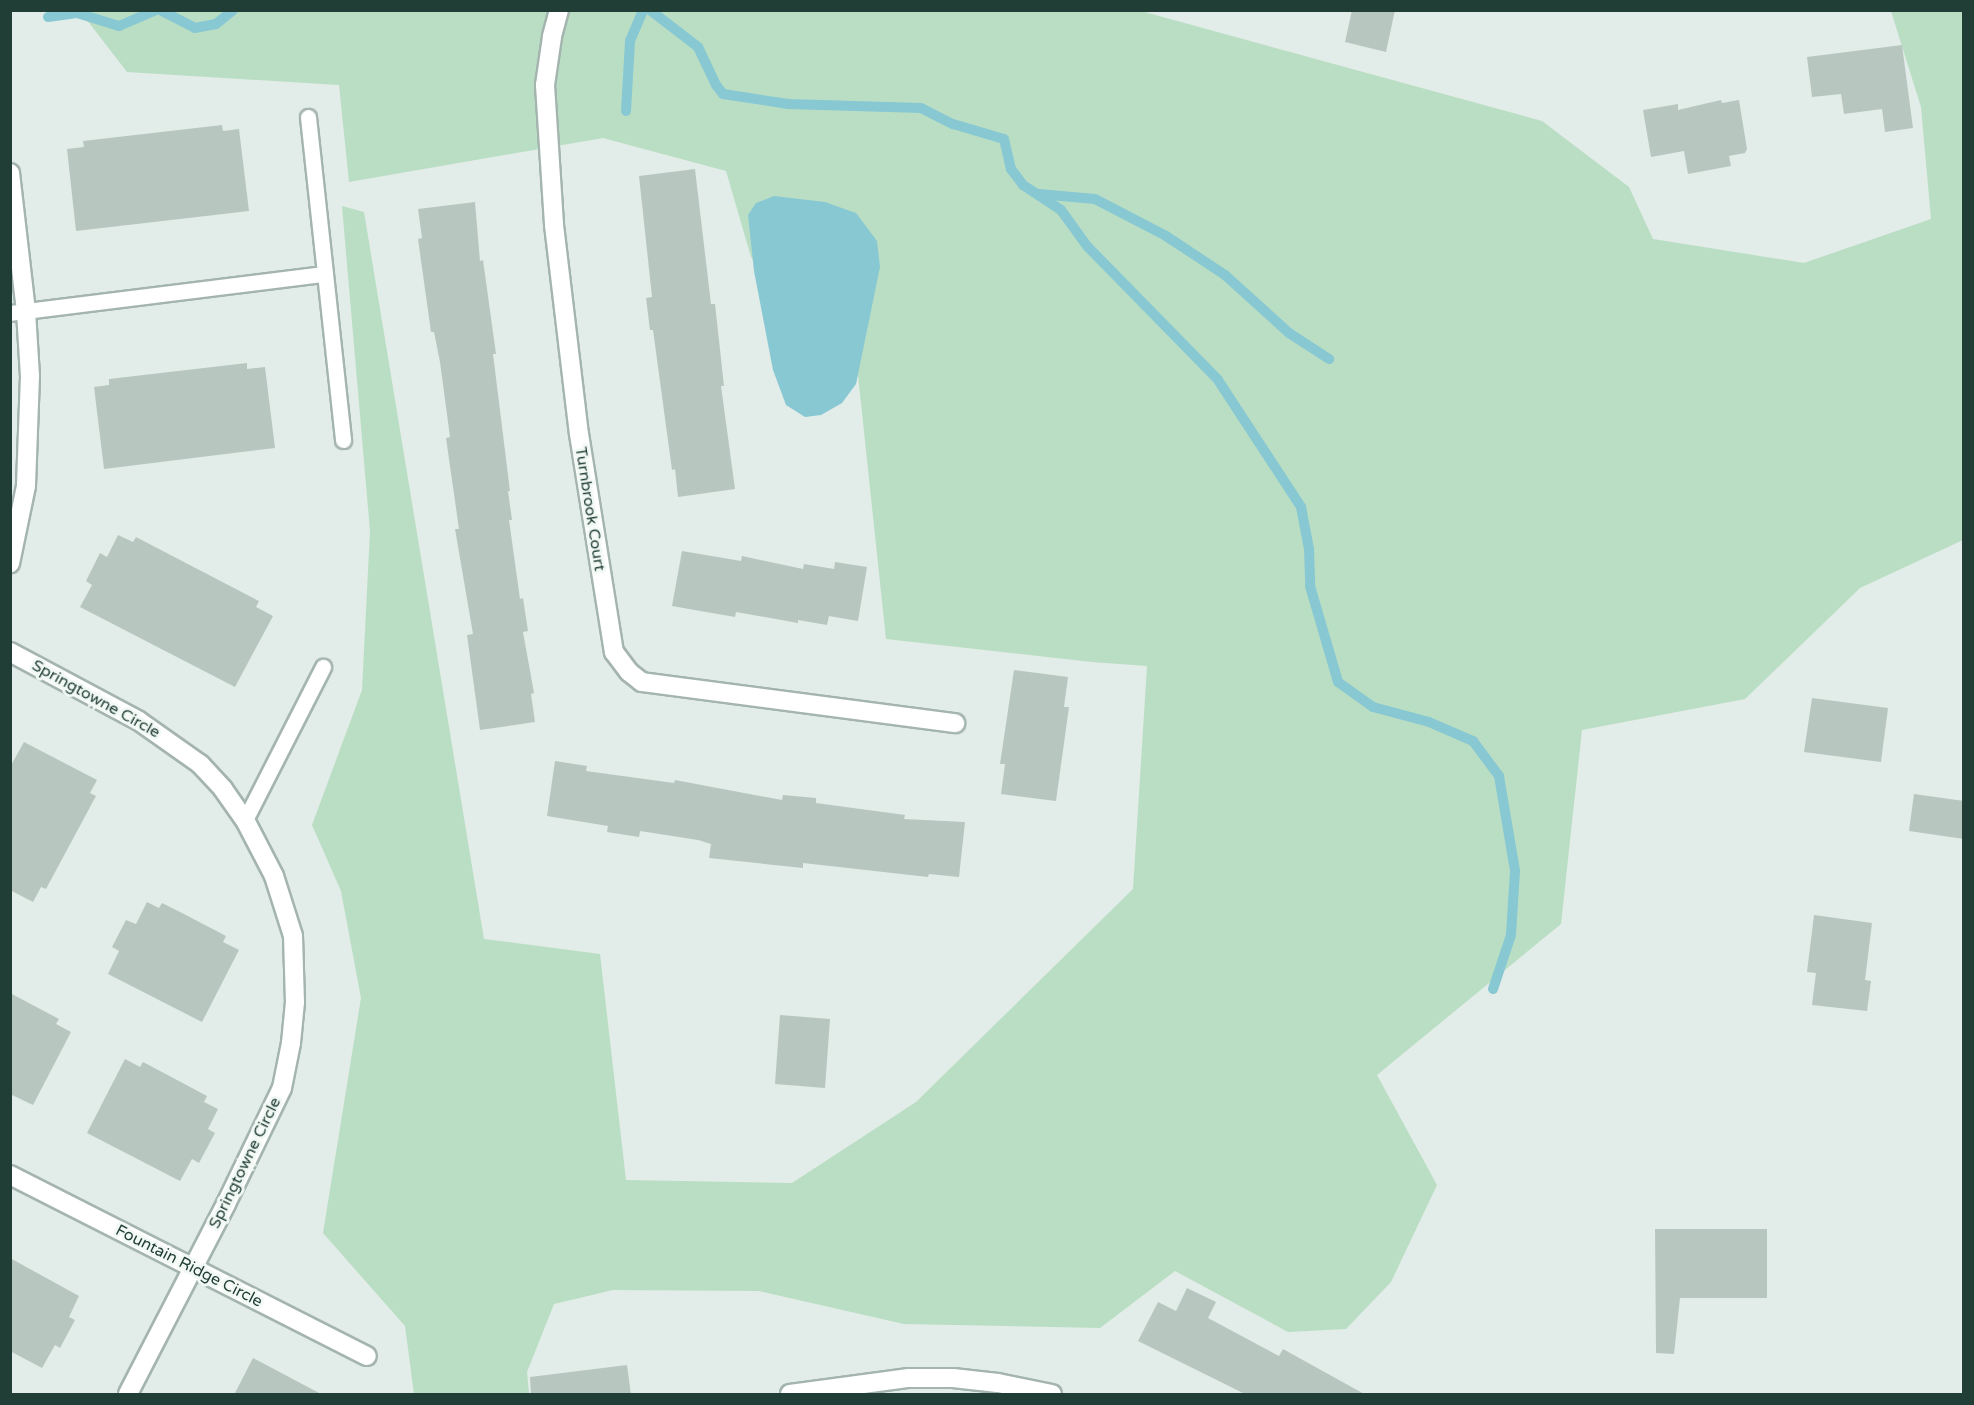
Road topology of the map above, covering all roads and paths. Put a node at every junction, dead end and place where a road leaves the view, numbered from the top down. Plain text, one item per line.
1 (559, 10) edge
2 (308, 117) dead end
3 (10, 173) edge
4 (325, 274) junction
5 (18, 312) edge
6 (343, 440) dead end
7 (10, 563) edge
8 (10, 652) edge
9 (323, 667) dead end
10 (955, 723) dead end
11 (245, 820) junction
12 (10, 1175) edge
13 (194, 1268) junction
14 (367, 1356) dead end
15 (826, 1392) edge
16 (128, 1395) edge
17 (790, 1395) edge
18 (1052, 1395) edge

1 - 10 street, Turnbrook Court
2 - 4 lane
3 - 5 street
4 - 5 lane
4 - 6 lane
5 - 7 street
8 - 11 street, Springtowne Circle
9 - 11 lane
11 - 13 street, Springtowne Circle
12 - 13 street, Fountain Ridge Circle
13 - 14 street, Fountain Ridge Circle
13 - 16 street, Springtowne Circle
15 - 17 street
15 - 18 street

